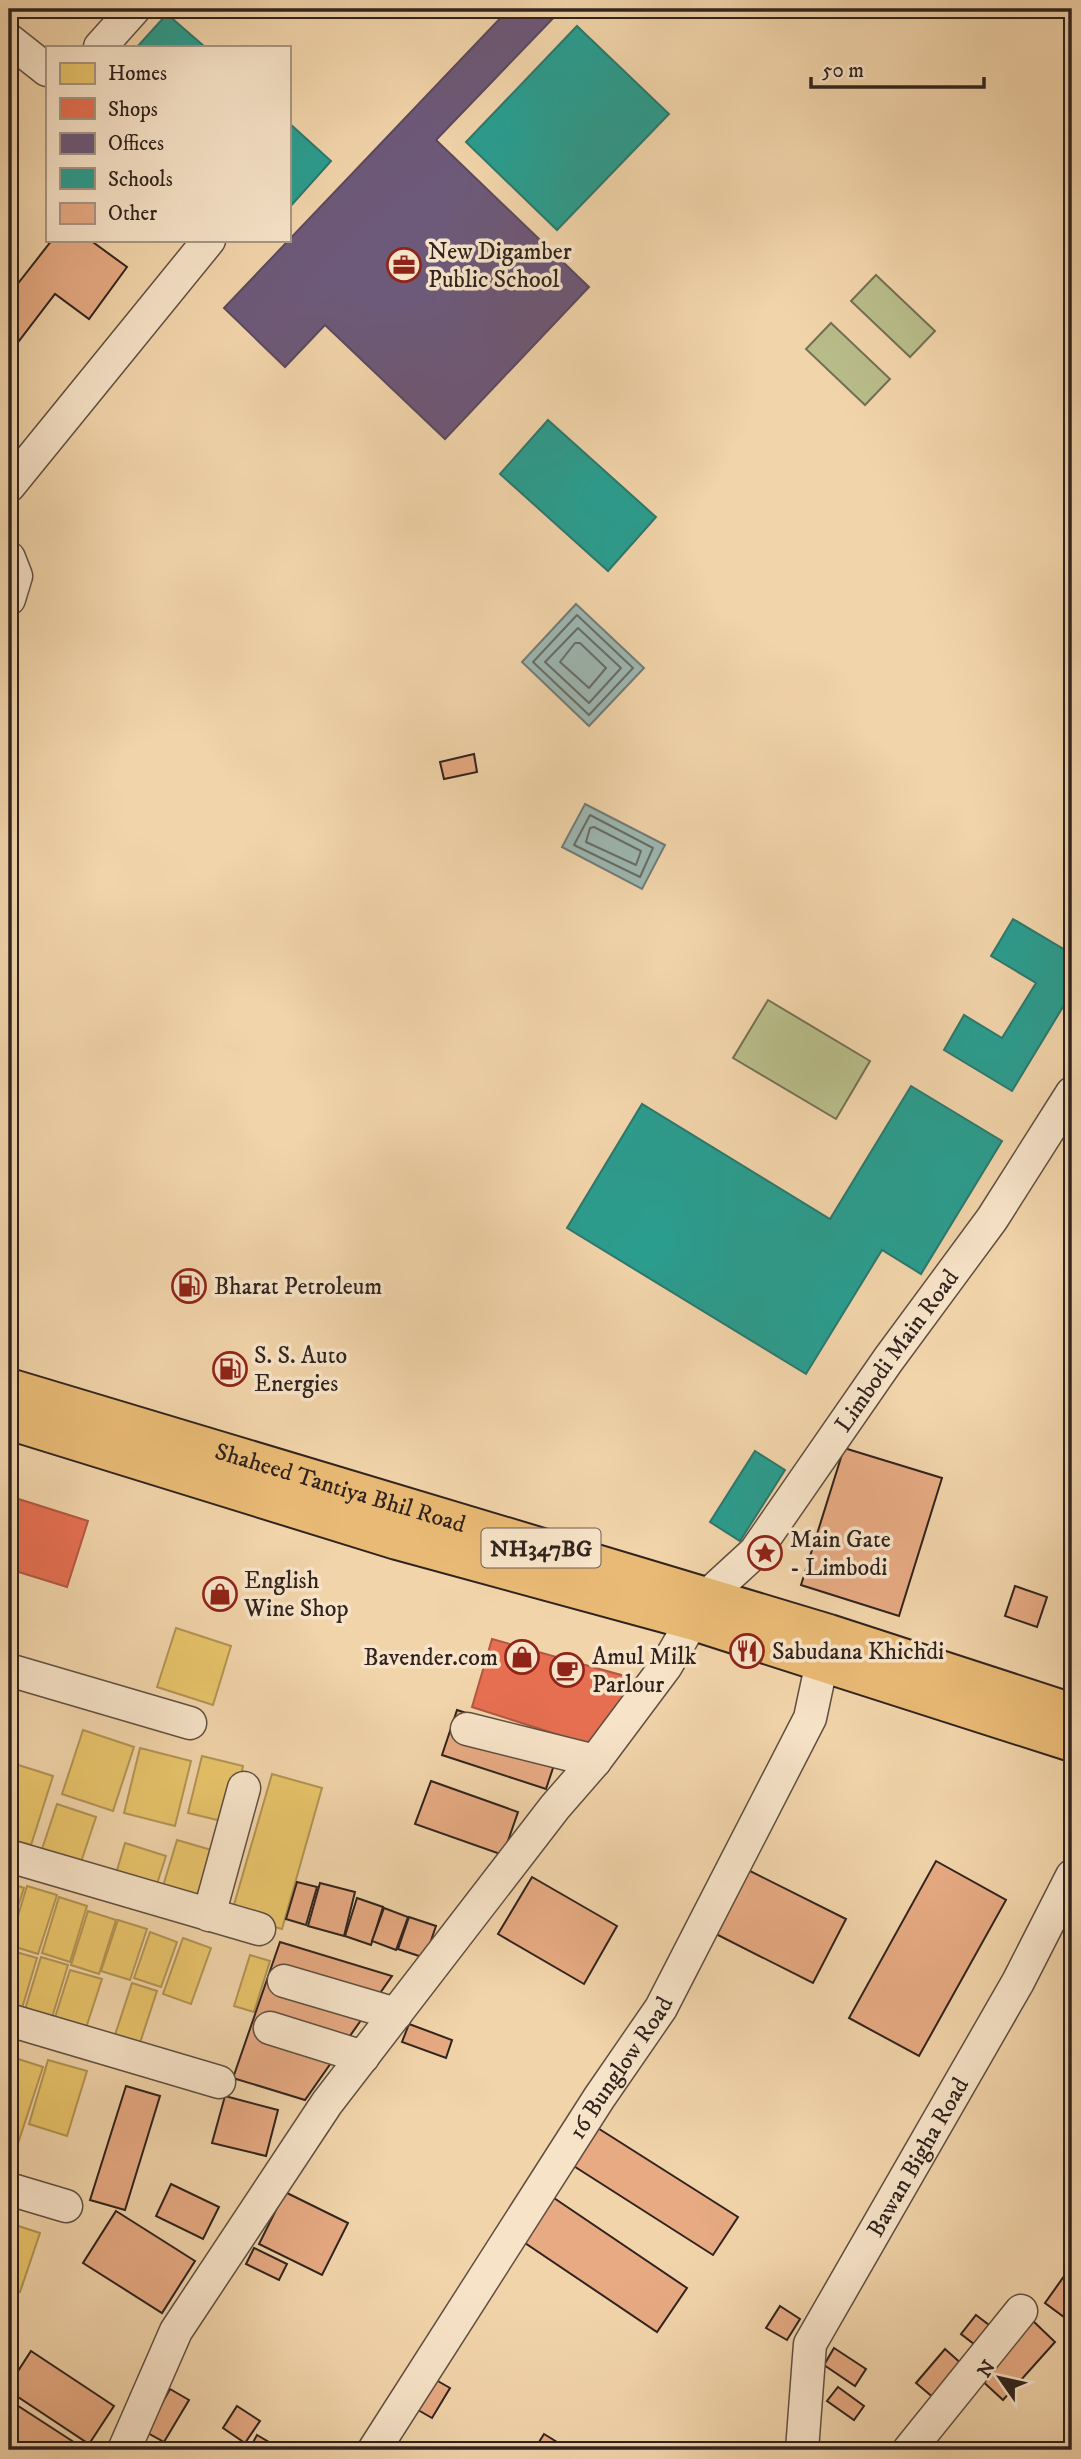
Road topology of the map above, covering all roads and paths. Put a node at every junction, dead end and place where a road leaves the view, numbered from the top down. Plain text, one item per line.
1 (134, 9) edge
2 (9, 40) edge
3 (101, 46) edge
4 (46, 69) edge
5 (207, 242) edge
6 (9, 486) edge
7 (9, 558) edge
8 (9, 599) edge
9 (1072, 1093) edge
10 (9, 1388) edge
11 (9, 1420) edge
12 (700, 1609) junction
13 (822, 1662) junction
14 (9, 1670) edge
15 (1072, 1713) edge
16 (190, 1723) dead end
17 (467, 1729) dead end
18 (1072, 1742) edge
19 (595, 1761) junction
20 (244, 1788) dead end
21 (9, 1856) edge
22 (1072, 1876) edge
23 (209, 1915) junction
24 (259, 1929) dead end
25 (284, 1981) dead end
26 (396, 2014) junction
27 (9, 2020) edge
28 (270, 2028) dead end
29 (363, 2057) junction
30 (219, 2082) dead end
31 (9, 2189) edge
32 (66, 2206) dead end
33 (1021, 2311) dead end
34 (124, 2450) edge
35 (374, 2450) edge
36 (802, 2450) edge
37 (909, 2450) edge

1 - 3 street
2 - 4 street
5 - 6 street
7 - 8 street
9 - 12 street, Limbodi Main Road
10 - 12 main road, Shaheed Tantiya Bhil Road / NH347BG
11 - 12 main road, Shaheed Tantiya Bhil Road / NH347BG
12 - 13 main road, Shaheed Tantiya Bhil Road / NH347BG
12 - 15 main road, Shaheed Tantiya Bhil Road / NH347BG
12 - 19 street, Limbodi Main Road
13 - 18 main road, Shaheed Tantiya Bhil Road / NH347BG
13 - 35 street, 16 Bunglow Road
14 - 16 street
17 - 19 street
19 - 26 street, Limbodi Main Road
20 - 23 street
21 - 23 street
22 - 36 street, Bawan Bigha Road
23 - 24 street
25 - 26 street
26 - 29 street, Limbodi Main Road
27 - 30 street
28 - 29 street
29 - 34 street, Limbodi Main Road
31 - 32 street
33 - 37 street

